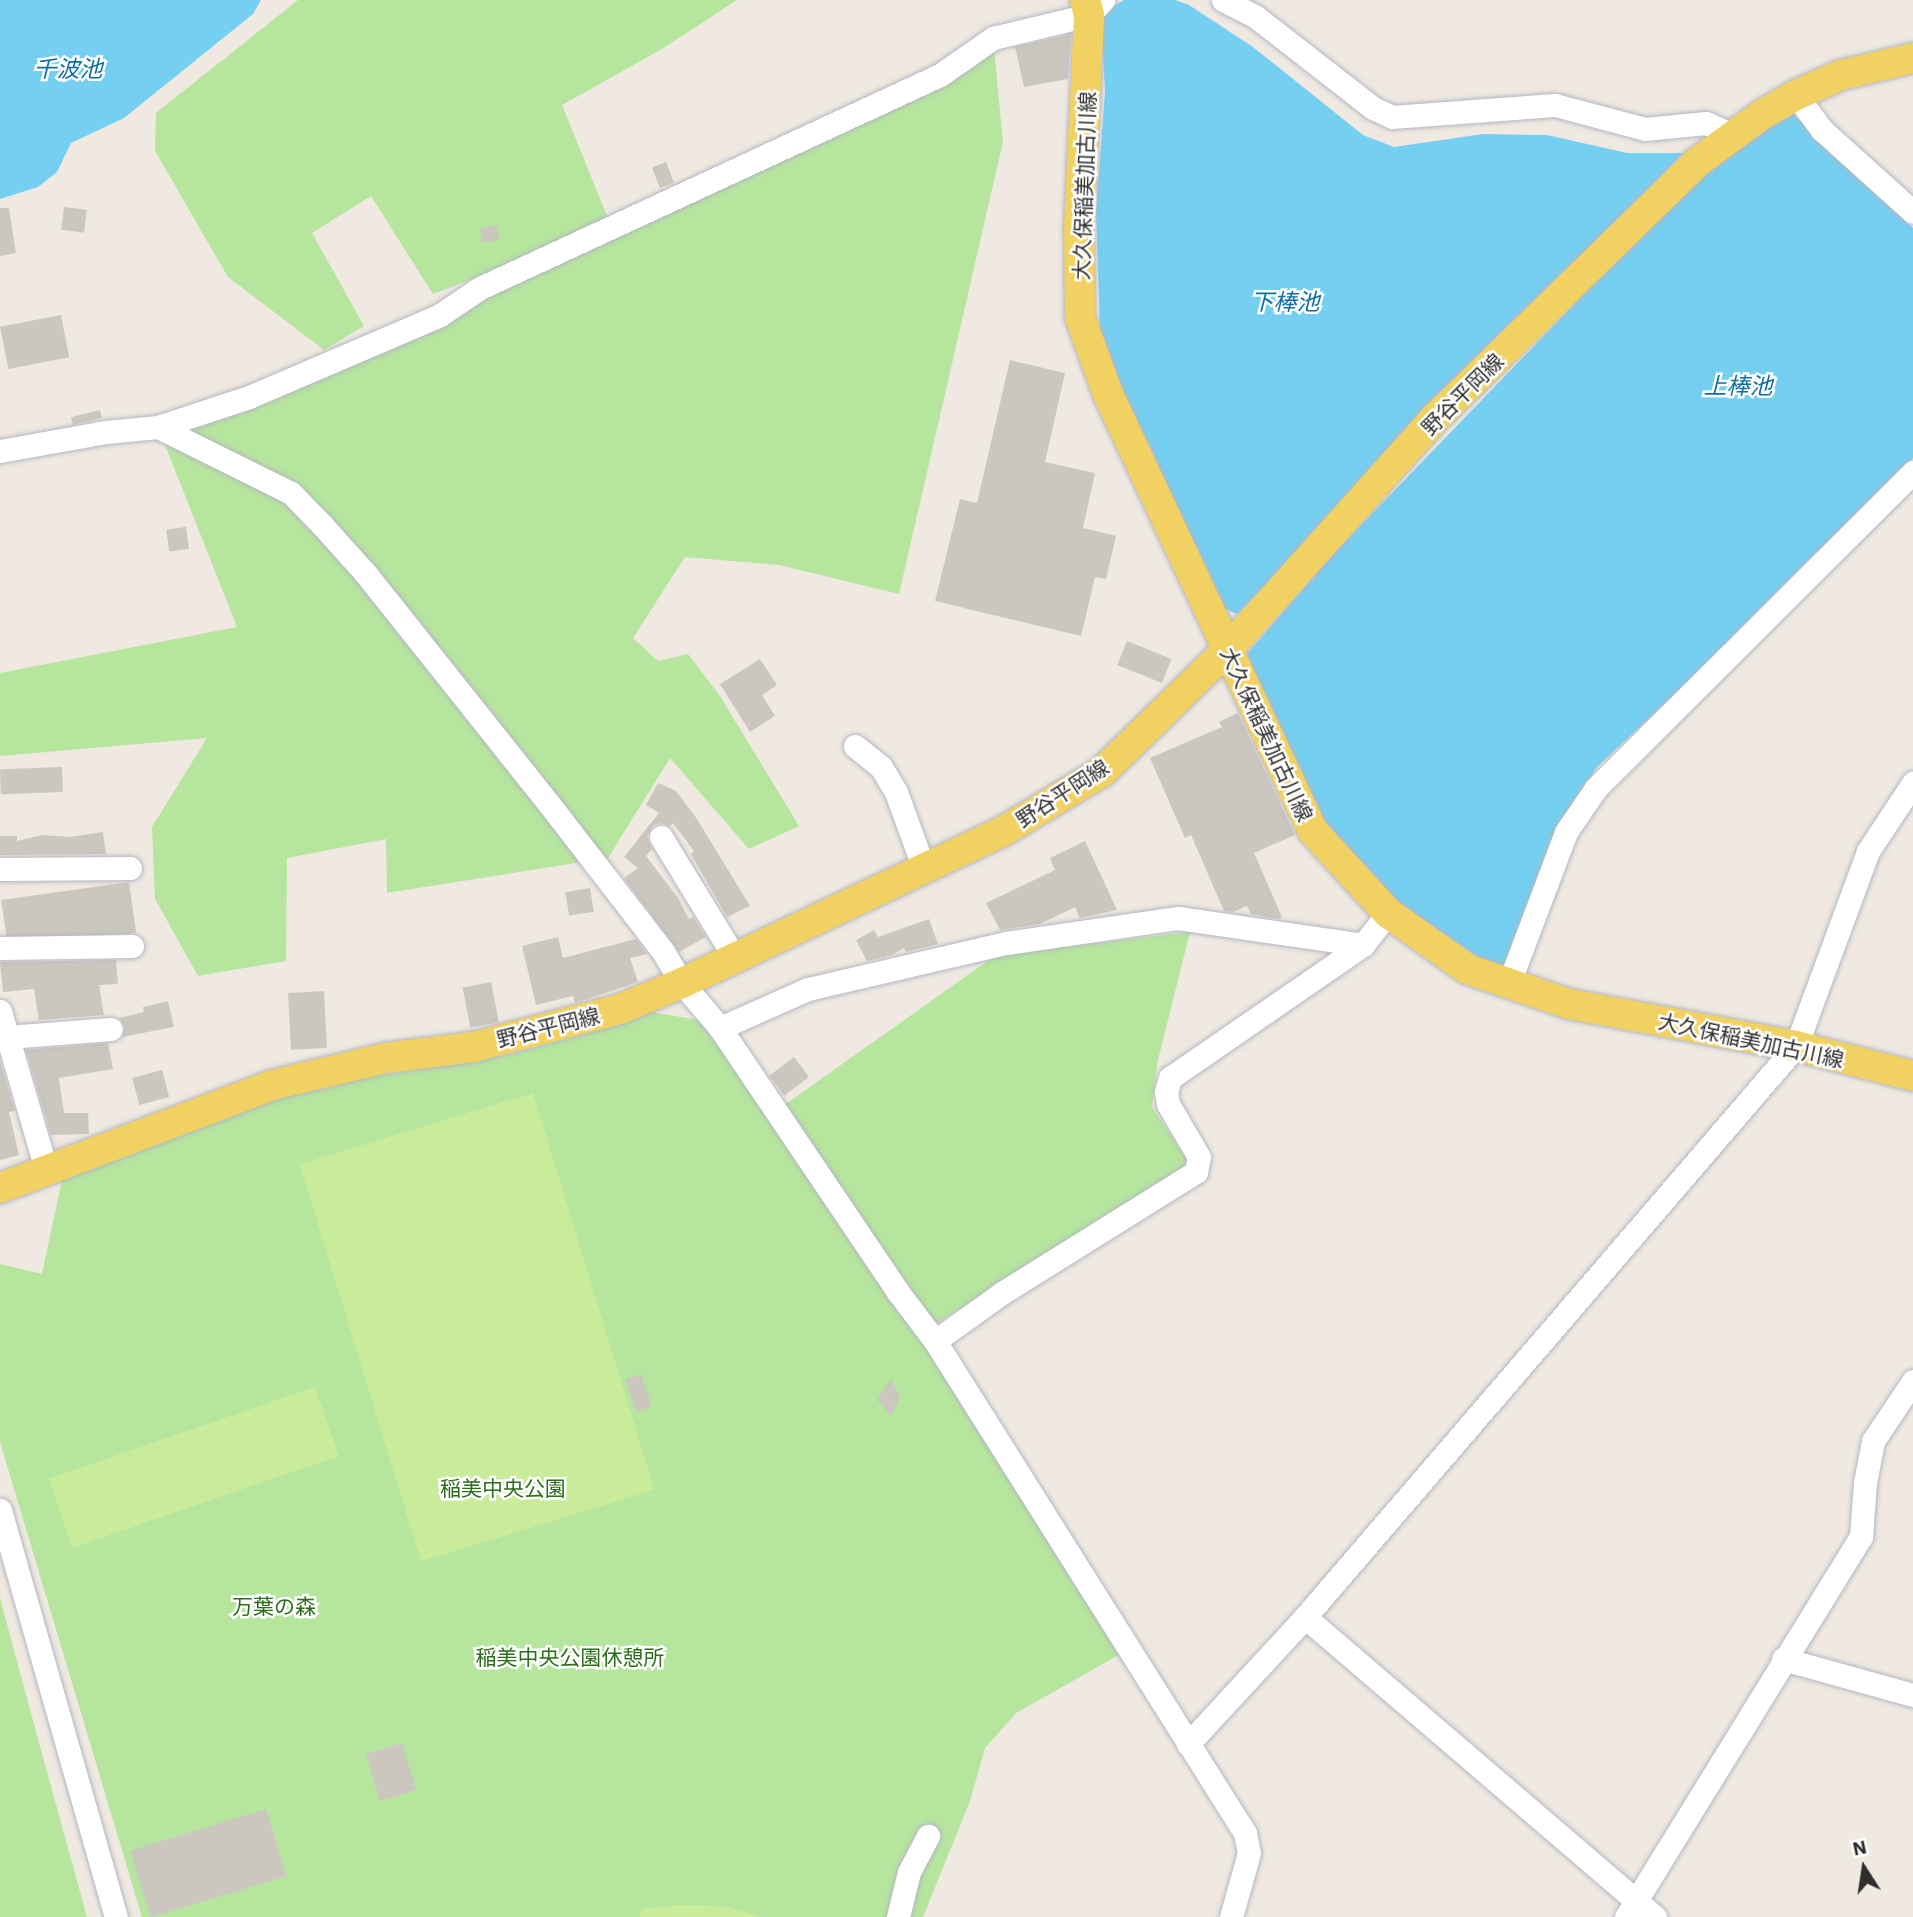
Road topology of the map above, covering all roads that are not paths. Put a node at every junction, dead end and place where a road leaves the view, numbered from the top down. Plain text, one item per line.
1 (1223, 0) edge
2 (1092, 5) edge
3 (1913, 58) edge
4 (1796, 96) junction
5 (1733, 135) junction
6 (1913, 212) edge
7 (158, 427) junction
8 (0, 451) edge
9 (1913, 472) edge
10 (1227, 650) junction
11 (855, 746) dead end
12 (1913, 783) edge
13 (661, 837) dead end
14 (130, 868) dead end
15 (0, 869) edge
16 (924, 869) junction
17 (1388, 913) junction
18 (132, 946) dead end
19 (1363, 946) junction
20 (0, 948) edge
21 (735, 958) junction
22 (682, 983) junction
23 (1509, 983) junction
24 (0, 1011) edge
25 (720, 1028) junction
26 (111, 1029) dead end
27 (7, 1037) junction
28 (1796, 1046) junction
29 (1913, 1076) edge
30 (46, 1169) junction
31 (0, 1188) edge
32 (935, 1341) junction
33 (1909, 1394) edge
34 (0, 1510) edge
35 (1305, 1617) junction
36 (1783, 1659) junction
37 (1913, 1695) edge
38 (1188, 1744) junction
39 (928, 1836) dead end
40 (1630, 1909) edge
41 (117, 1917) edge
42 (898, 1917) edge
43 (1231, 1917) edge
44 (1655, 1917) edge

1 - 5 street
2 - 7 street
2 - 10 main road, 大久保稲美加古川線
3 - 4 main road, 野谷平岡線
4 - 5 main road, 野谷平岡線
4 - 6 street
5 - 10 main road, 野谷平岡線
7 - 8 street
7 - 22 street
9 - 23 street
10 - 16 main road, 野谷平岡線
10 - 17 main road, 大久保稲美加古川線
11 - 16 street
12 - 28 street
13 - 21 street
14 - 15 street
16 - 21 main road, 野谷平岡線
17 - 19 street
17 - 23 main road, 大久保稲美加古川線
18 - 20 street
19 - 25 street
19 - 32 street
21 - 22 main road, 野谷平岡線
22 - 25 street
22 - 30 main road, 野谷平岡線
23 - 28 main road, 大久保稲美加古川線
24 - 27 street
25 - 32 street
26 - 27 street
27 - 30 street
28 - 29 main road, 大久保稲美加古川線
28 - 35 street
30 - 31 main road, 野谷平岡線
32 - 38 street
33 - 36 street
34 - 41 street
35 - 38 street
35 - 40 street
36 - 37 street
36 - 40 street
38 - 43 street
39 - 42 street
40 - 44 street

